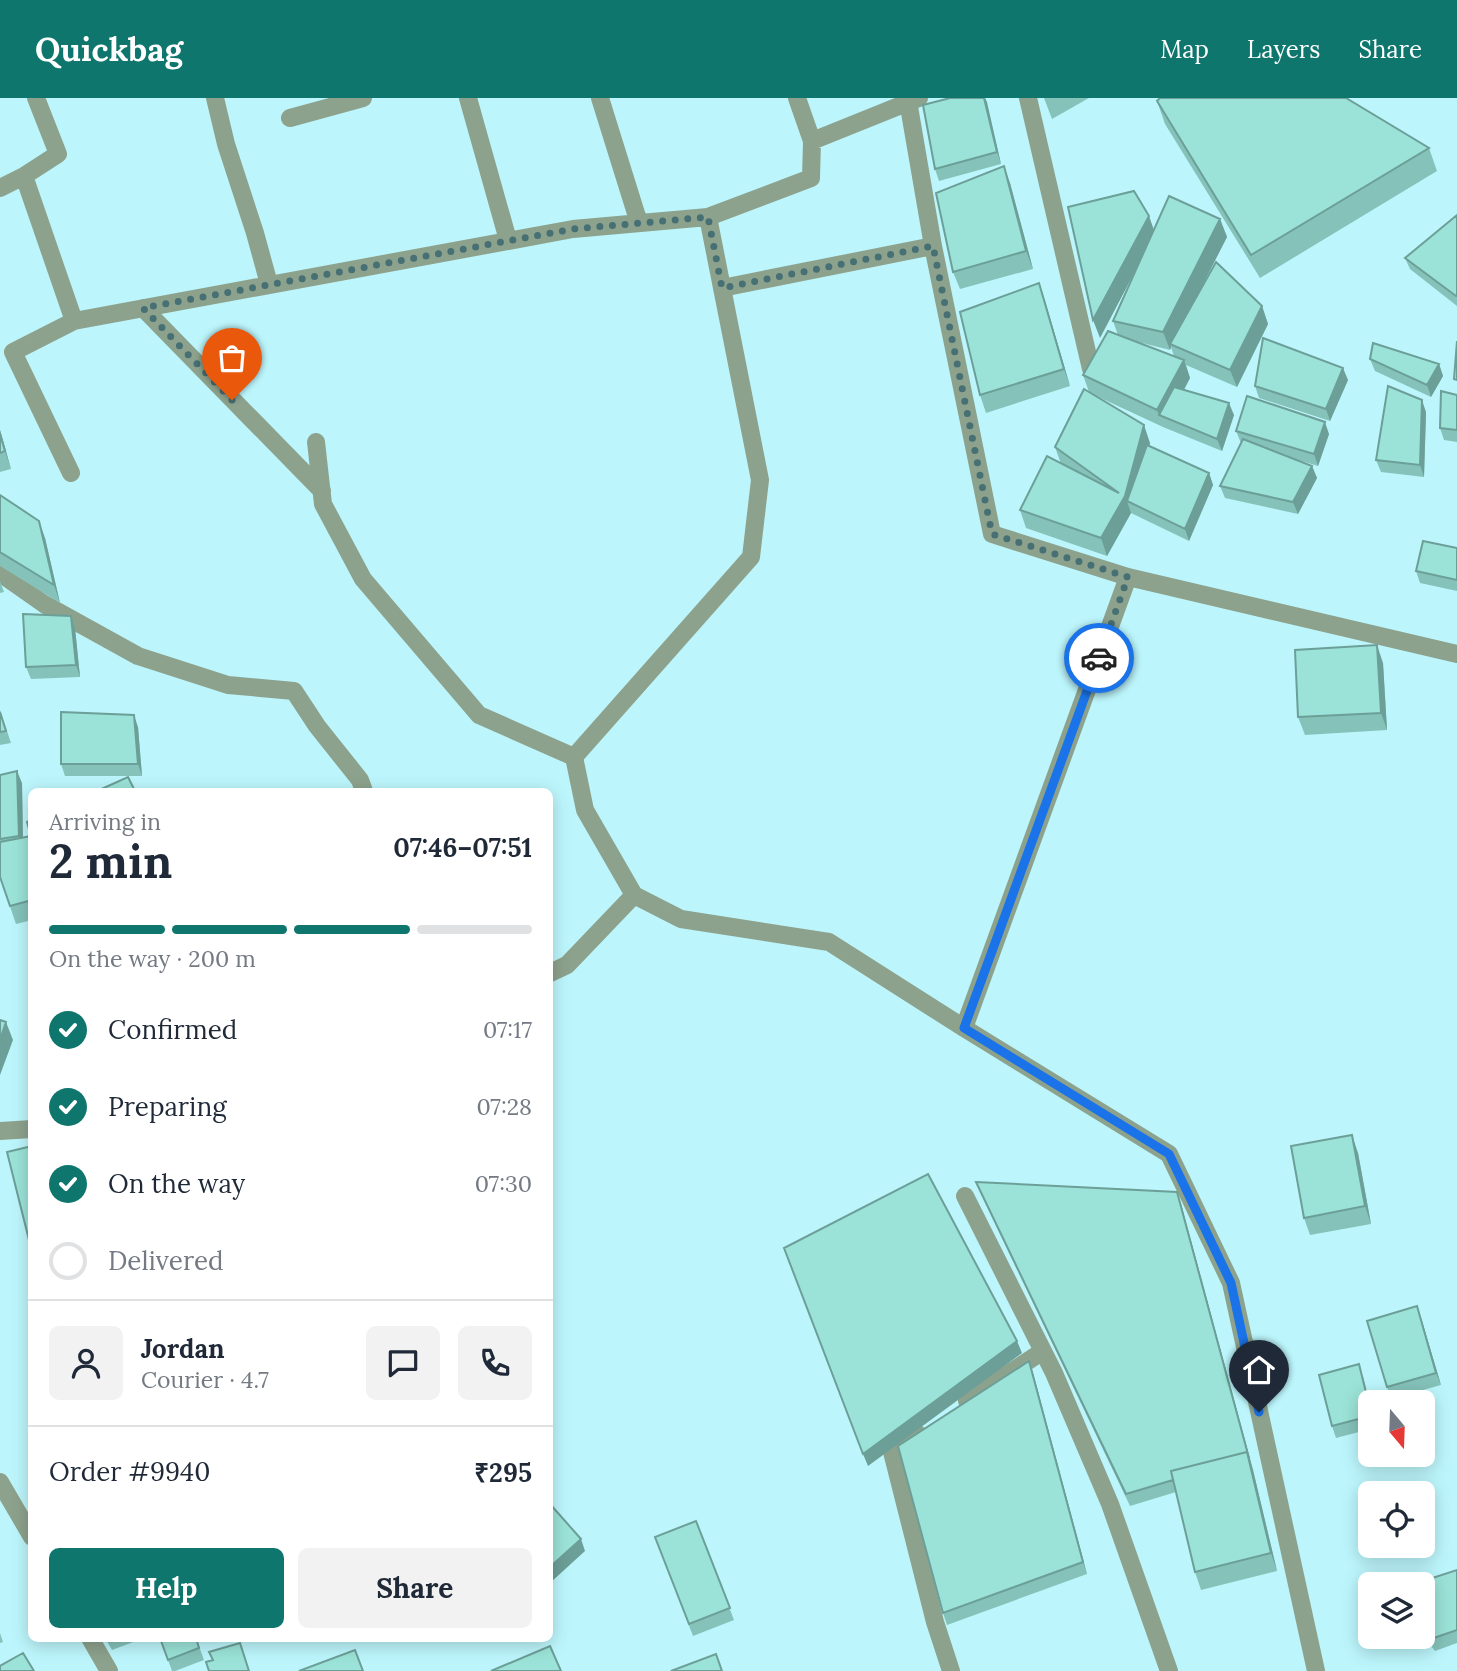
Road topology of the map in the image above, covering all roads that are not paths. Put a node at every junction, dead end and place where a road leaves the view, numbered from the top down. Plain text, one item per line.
1 (36, 98) edge
2 (215, 98) edge
3 (363, 98) edge
4 (468, 98) edge
5 (600, 98) edge
6 (797, 98) edge
7 (1028, 98) edge
8 (913, 100) edge
9 (290, 118) dead end
10 (812, 141) junction
11 (24, 177) junction
12 (0, 188) edge
13 (708, 217) junction
14 (639, 223) junction
15 (508, 240) junction
16 (933, 246) junction
17 (268, 284) junction
18 (722, 288) junction
19 (143, 308) junction
20 (74, 321) junction
21 (1091, 369) edge
22 (316, 442) dead end
23 (71, 472) dead end
24 (322, 491) junction
25 (0, 573) edge
26 (1128, 577) junction
27 (1457, 654) edge
28 (574, 757) junction
29 (363, 788) edge
30 (634, 895) junction
31 (553, 971) edge
32 (964, 1028) junction
33 (28, 1129) edge
34 (0, 1131) edge
35 (965, 1196) dead end
36 (1043, 1351) junction
37 (0, 1482) edge
38 (28, 1530) edge
39 (92, 1642) edge
40 (109, 1671) edge
41 (951, 1671) edge
42 (1169, 1671) edge
43 (1316, 1671) edge

1 - 11 street
2 - 17 street
3 - 9 street
4 - 15 street
5 - 14 street
6 - 10 street
7 - 21 street
8 - 10 street
8 - 16 street
10 - 13 street
11 - 12 street
11 - 20 street
13 - 14 street
13 - 18 street
14 - 15 street
15 - 17 street
16 - 18 street
16 - 26 street
17 - 19 street
18 - 28 street
19 - 20 street
19 - 24 street
20 - 23 street
22 - 24 street
24 - 28 street
25 - 29 street
26 - 27 street
26 - 32 street
28 - 30 street
30 - 31 street
30 - 32 street
32 - 43 street
33 - 34 street
35 - 36 street
36 - 41 street
36 - 42 street
37 - 38 street
39 - 40 street

